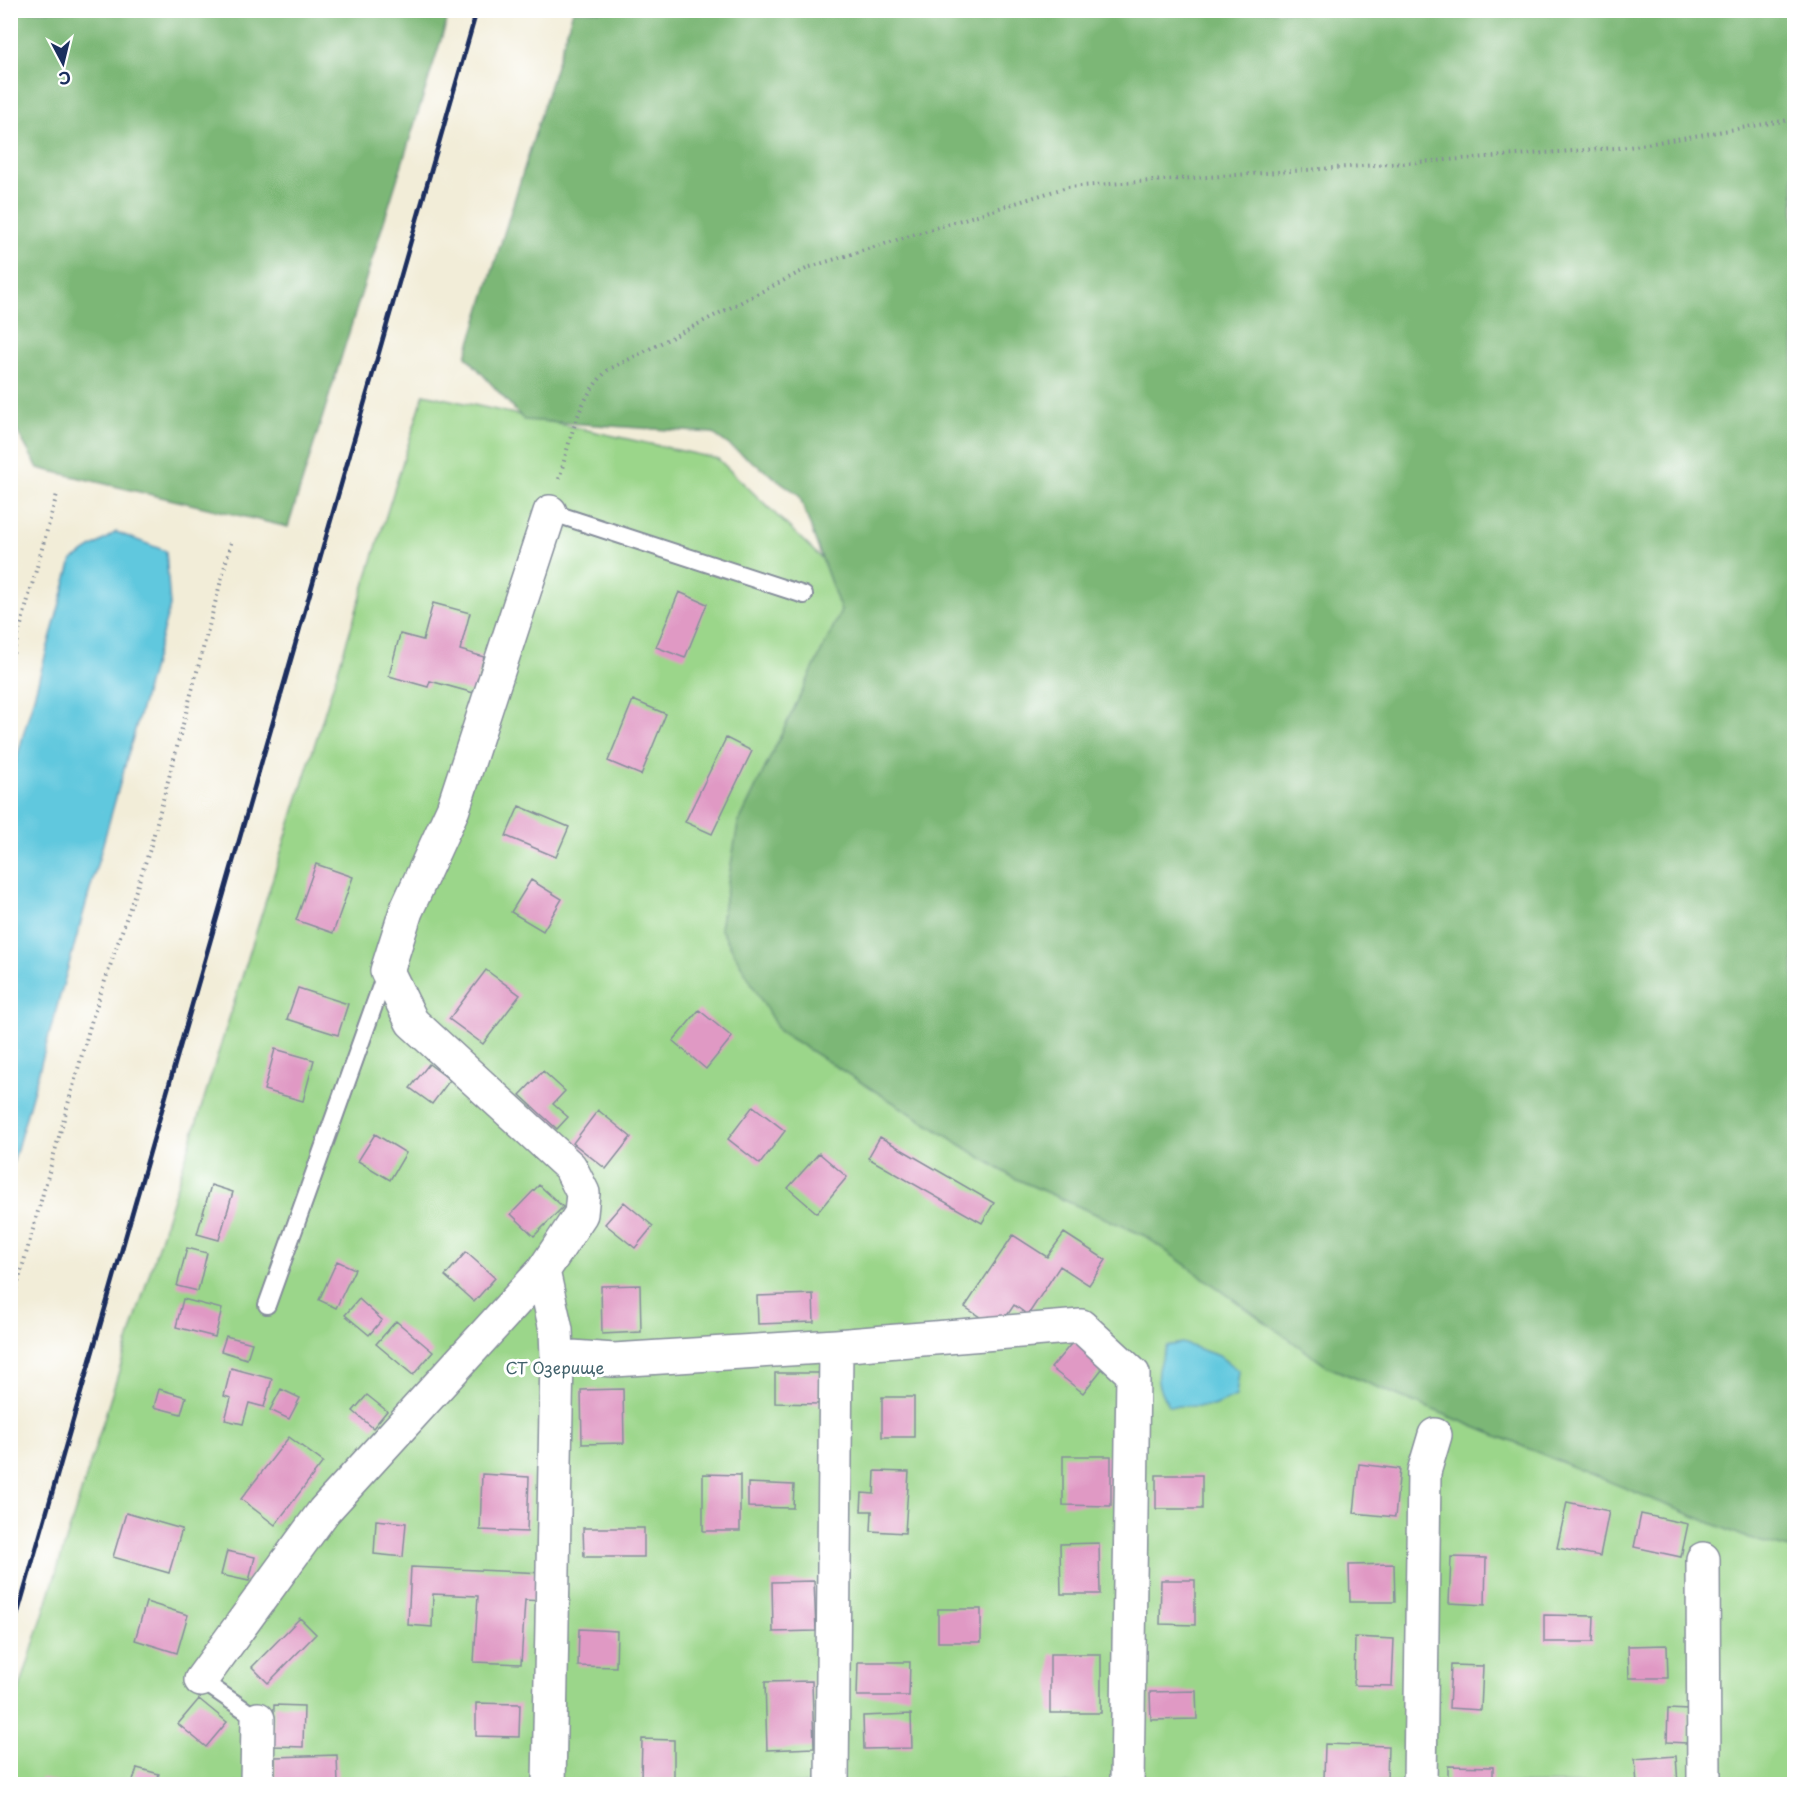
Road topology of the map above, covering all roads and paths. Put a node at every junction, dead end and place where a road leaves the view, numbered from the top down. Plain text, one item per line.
1 (1794, 119) edge
2 (57, 494) dead end
3 (550, 512) junction
4 (232, 539) dead end
5 (804, 595) dead end
6 (10, 665) edge
7 (387, 972) junction
8 (543, 1271) junction
9 (267, 1305) dead end
10 (10, 1311) edge
11 (836, 1346) junction
12 (557, 1356) junction
13 (1435, 1435) dead end
14 (1703, 1558) dead end
15 (201, 1680) joint
16 (258, 1719) joint
17 (257, 1785) edge
18 (549, 1785) edge
19 (832, 1785) edge
20 (1127, 1785) edge
21 (1420, 1785) edge
22 (1704, 1785) edge

1 - 3 path
2 - 6 path
3 - 5 lane
3 - 7 street
4 - 10 path
7 - 8 street
7 - 9 lane
8 - 12 street
8 - 15 street
11 - 12 street
11 - 19 street
11 - 20 street
12 - 18 street
13 - 21 street
14 - 22 street
15 - 16 lane
16 - 17 street

